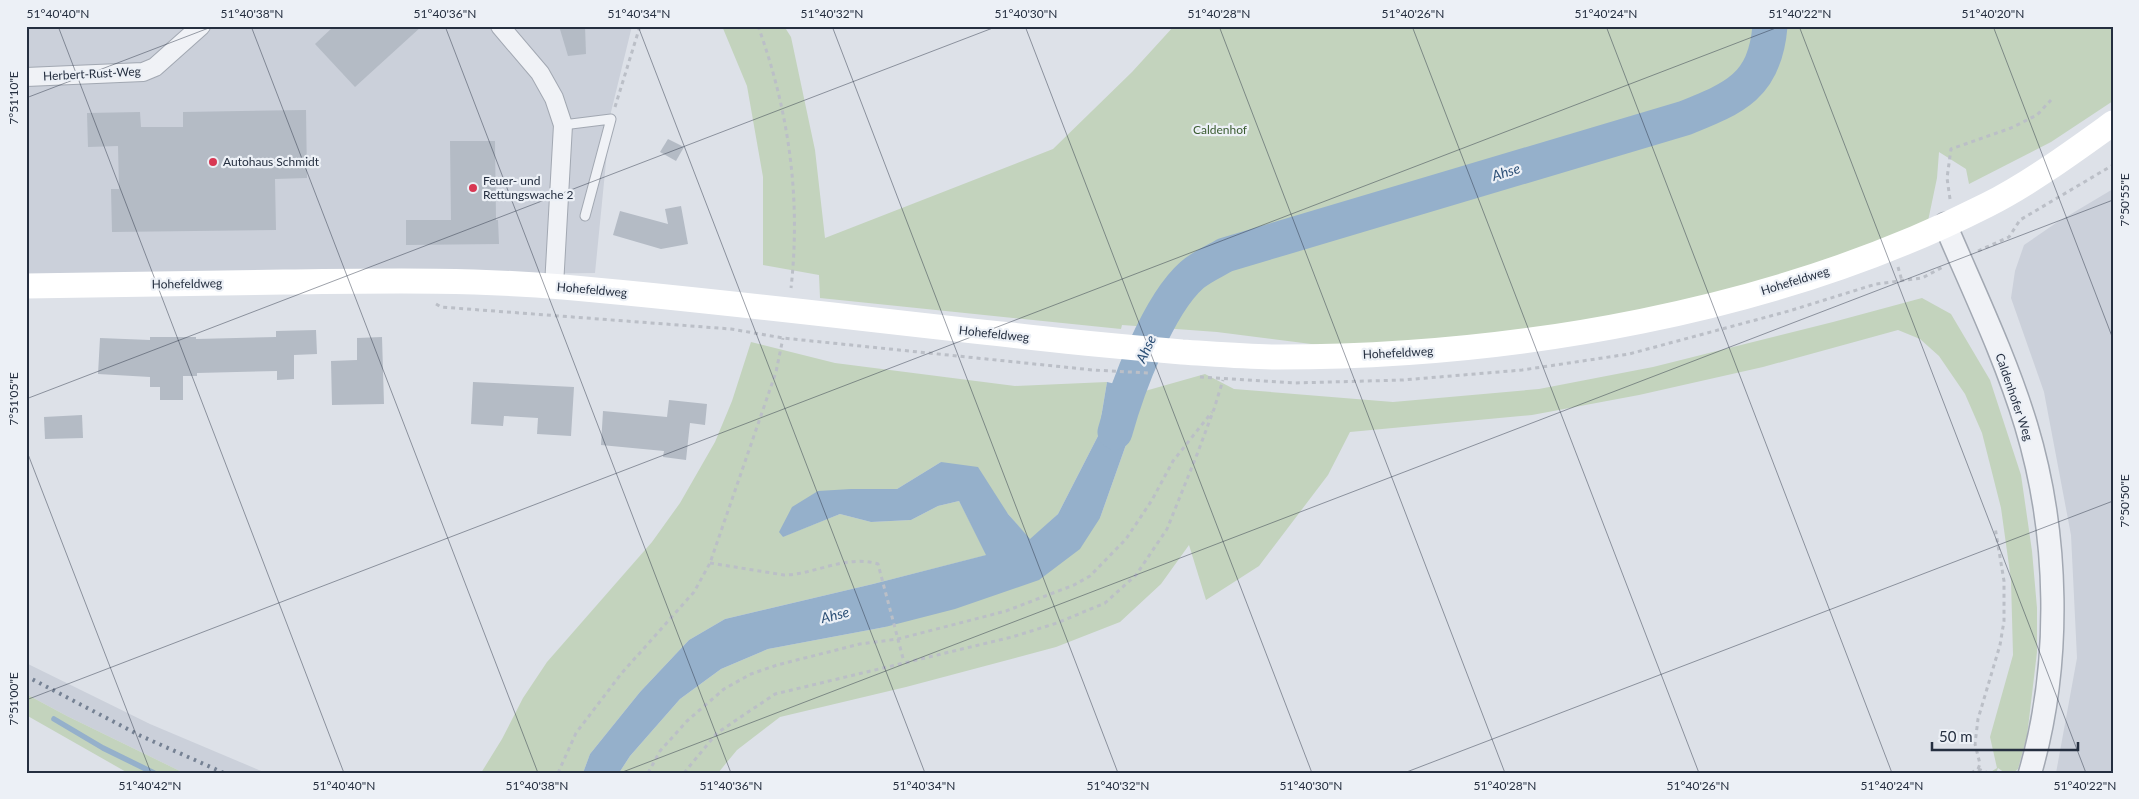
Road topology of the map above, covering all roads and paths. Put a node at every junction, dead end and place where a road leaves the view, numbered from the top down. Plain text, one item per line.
1 (201, 26) edge
2 (500, 26) edge
3 (640, 26) edge
4 (758, 26) edge
5 (26, 77) edge
6 (2051, 100) dead end
7 (612, 119) junction
8 (2113, 123) edge
9 (563, 125) junction
10 (2113, 165) edge
11 (585, 216) dead end
12 (1952, 221) junction
13 (1960, 259) junction
14 (26, 286) edge
15 (554, 286) junction
16 (499, 310) dead end
17 (789, 310) junction
18 (783, 338) junction
19 (1229, 355) junction
20 (1150, 373) dead end
21 (1214, 409) junction
22 (1995, 527) dead end
23 (710, 563) junction
24 (898, 639) junction
25 (904, 662) junction
26 (1978, 769) junction
27 (558, 773) edge
28 (648, 773) edge
29 (684, 773) edge
30 (1971, 773) edge
31 (1988, 773) edge
32 (2030, 773) edge

1 - 5 street, Herbert-Rust-Weg
2 - 9 street
3 - 7 path
4 - 17 path
6 - 12 path
7 - 9 lane
7 - 11 lane
8 - 12 main road
9 - 15 street
10 - 13 path
12 - 13 street, Caldenhofer Weg
12 - 19 main road, Hohefeldweg
13 - 32 street, Caldenhofer Weg
14 - 15 main road, Hohefeldweg
15 - 17 main road, Hohefeldweg
16 - 18 path
17 - 19 main road, Hohefeldweg
18 - 20 path
18 - 23 path
19 - 21 path
21 - 24 path
21 - 25 path
22 - 26 path
23 - 24 path
23 - 27 path
24 - 25 path
24 - 28 path
25 - 29 path
26 - 30 path
26 - 31 path

